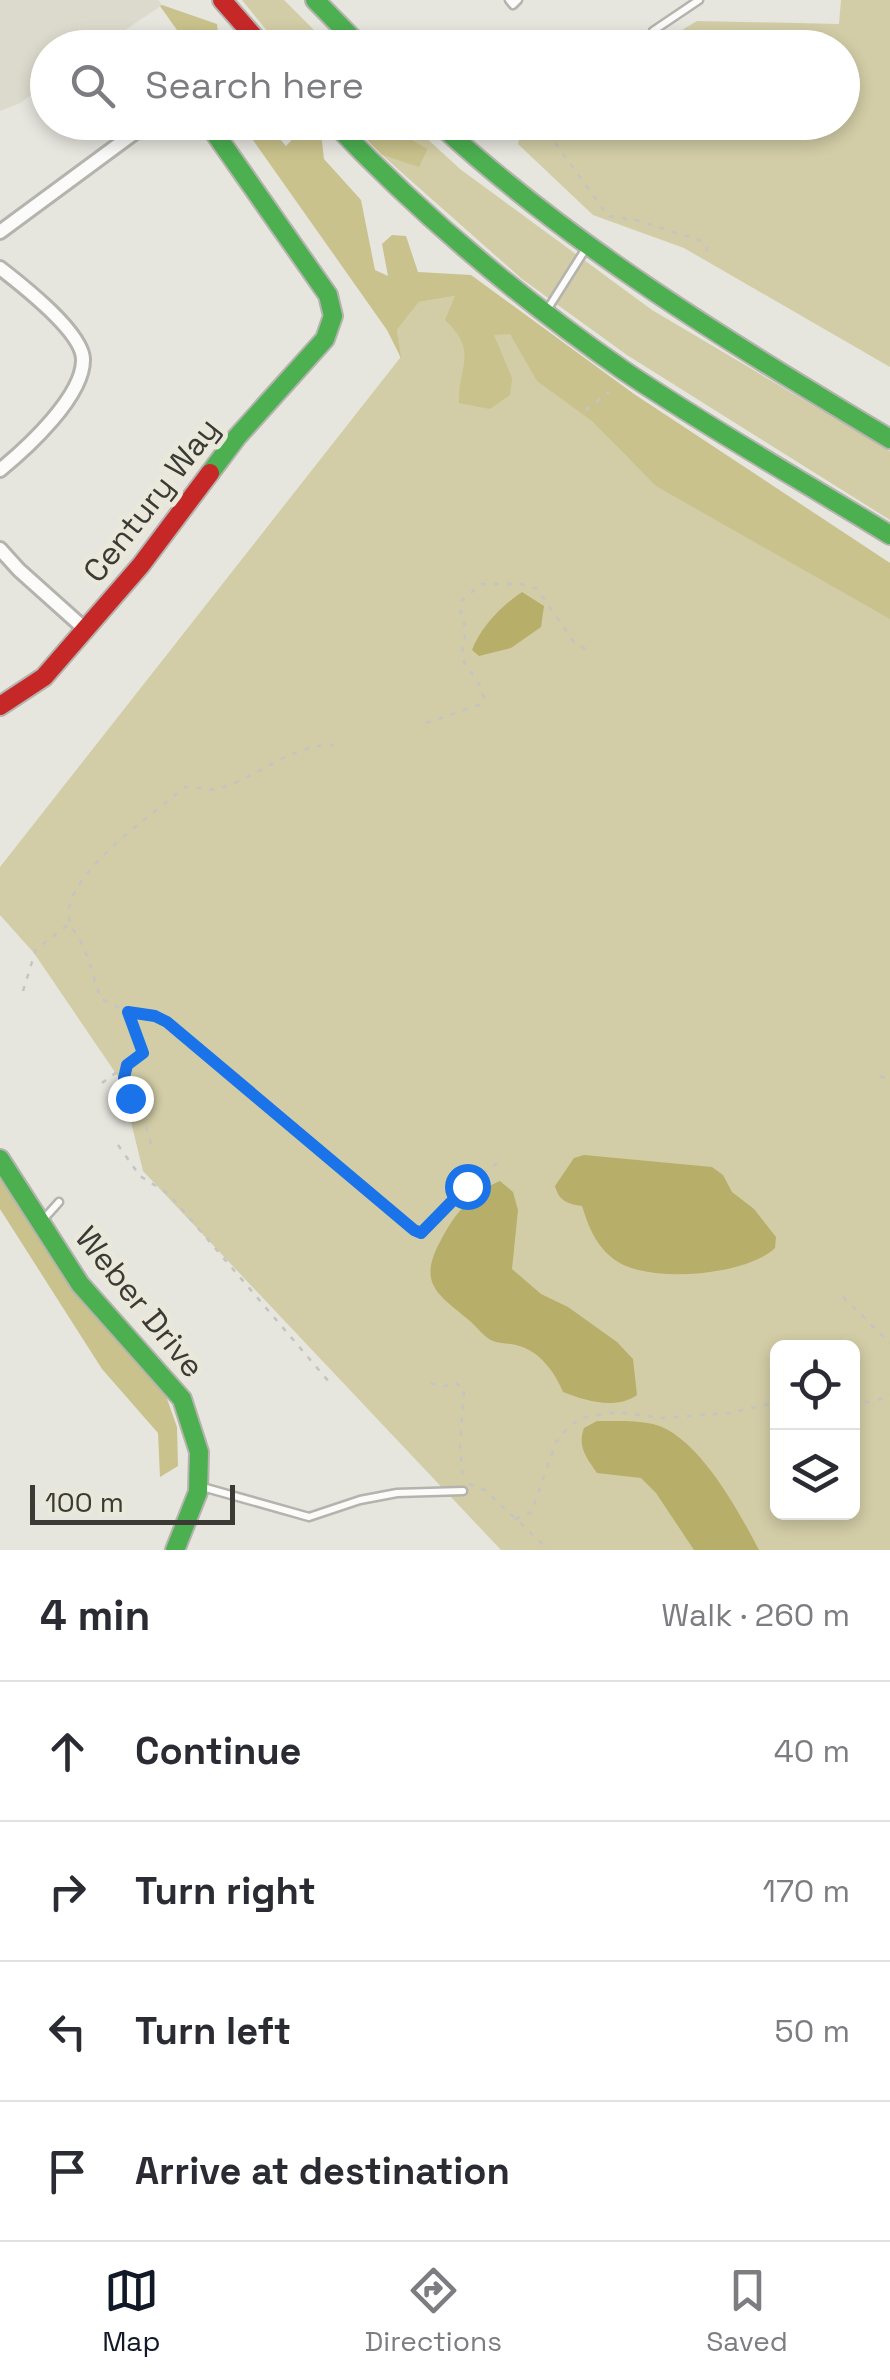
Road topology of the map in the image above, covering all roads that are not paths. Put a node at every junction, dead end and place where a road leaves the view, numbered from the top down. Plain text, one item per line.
1 (222, 0) edge
2 (316, 0) edge
3 (510, 0) edge
4 (518, 0) edge
5 (699, 0) edge
6 (248, 30) edge
7 (345, 30) edge
8 (654, 30) edge
9 (125, 140) edge
10 (219, 140) edge
11 (351, 140) edge
12 (456, 140) edge
13 (0, 232) edge
14 (586, 248) junction
15 (0, 268) edge
16 (545, 312) junction
17 (890, 439) edge
18 (0, 470) edge
19 (890, 535) edge
20 (0, 549) edge
21 (86, 630) junction
22 (0, 706) edge
23 (0, 1159) edge
24 (59, 1202) dead end
25 (43, 1220) junction
26 (198, 1486) junction
27 (462, 1492) dead end
28 (175, 1550) edge

1 - 6 main road
2 - 7 main road
3 - 4 lane
5 - 8 lane
9 - 13 street
10 - 21 main road, Century Way
11 - 16 main road
12 - 14 main road
14 - 16 lane
14 - 17 main road
15 - 18 street
16 - 19 main road
20 - 21 street
21 - 22 main road, Century Way
23 - 25 main road, Weber Drive
24 - 25 lane
25 - 26 main road, Weber Drive
26 - 27 lane
26 - 28 main road, Weber Drive

